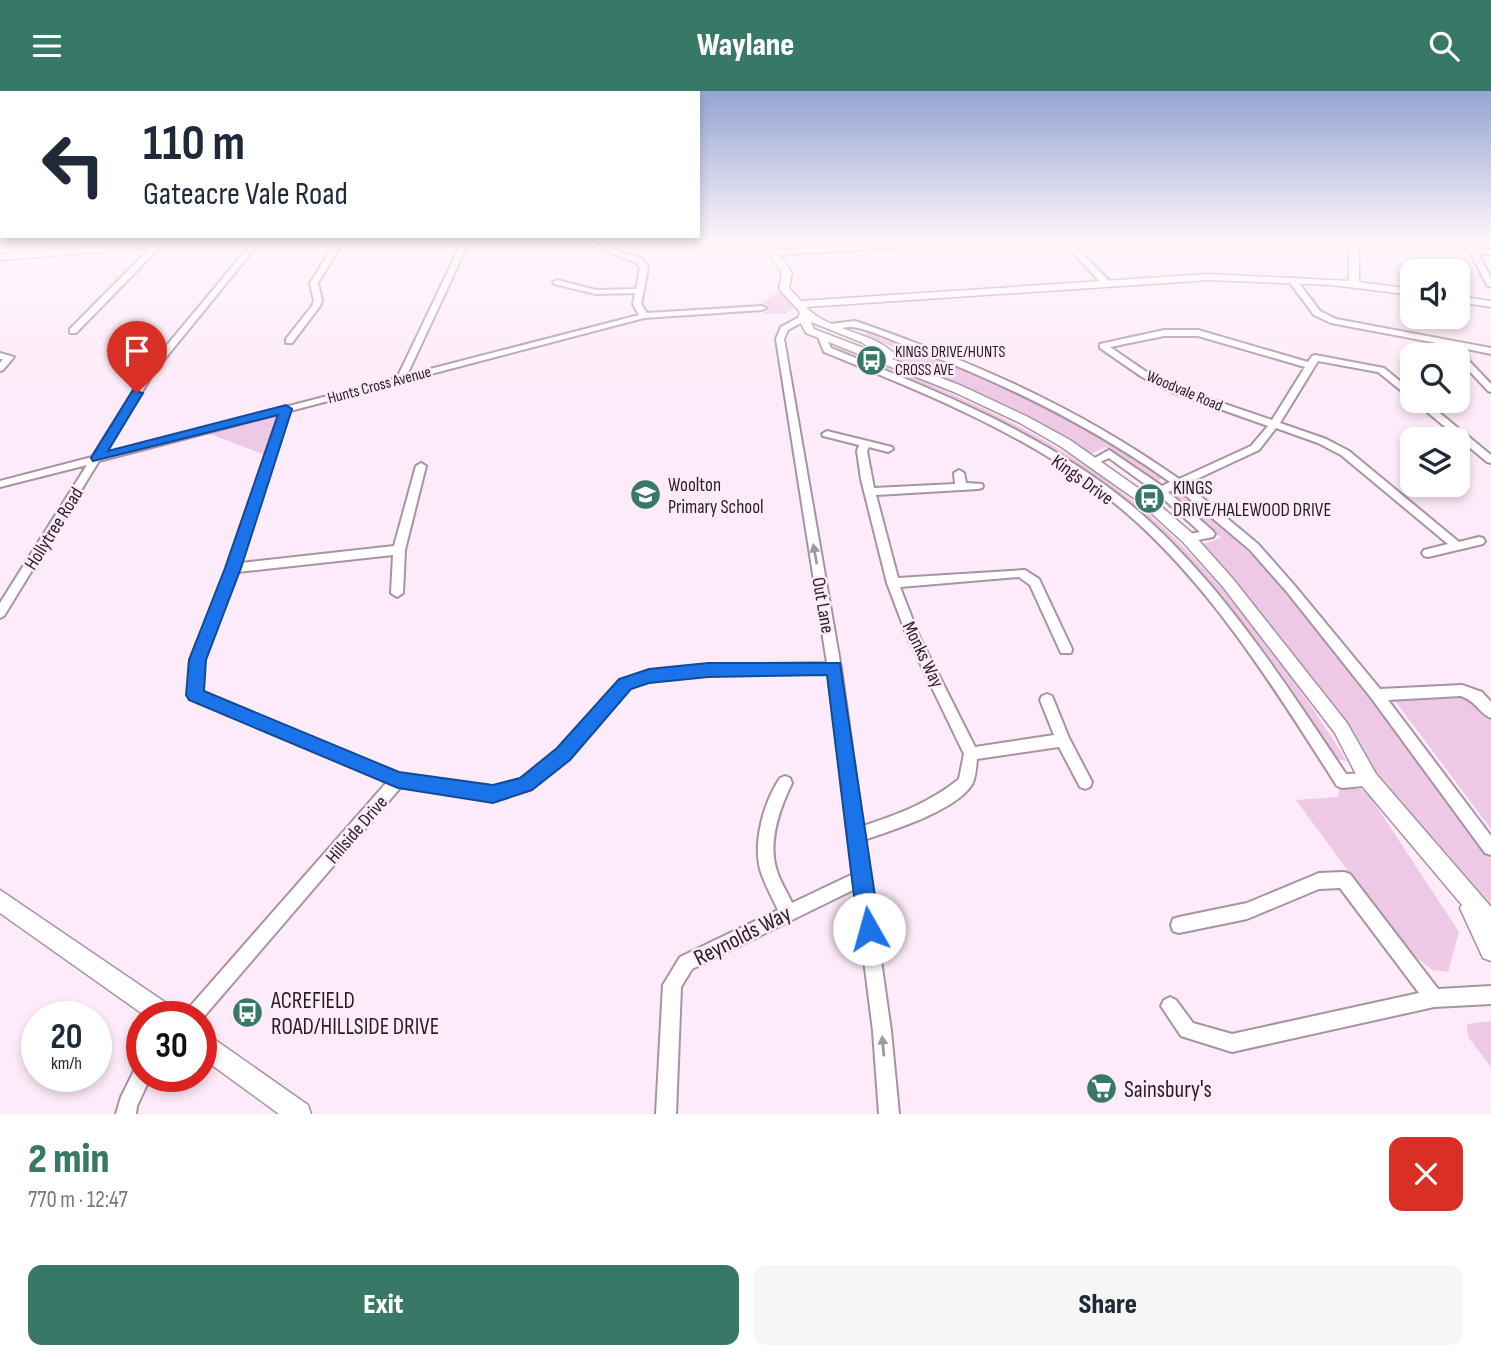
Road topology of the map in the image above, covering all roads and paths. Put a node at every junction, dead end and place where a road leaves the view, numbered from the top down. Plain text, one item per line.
1 (114, 290) edge
2 (217, 290) edge
3 (315, 290) edge
4 (443, 290) edge
5 (582, 290) edge
6 (785, 290) edge
7 (1027, 290) edge
8 (1299, 290) edge
9 (637, 291) joint
10 (1470, 301) edge
11 (1491, 304) edge
12 (762, 308) dead end
13 (802, 312) junction
14 (644, 316) junction
15 (830, 327) junction
16 (73, 331) dead end
17 (822, 337) junction
18 (289, 341) dead end
19 (1451, 343) edge
20 (1470, 347) edge
21 (1491, 351) edge
22 (0, 356) edge
23 (1312, 362) junction
24 (902, 366) junction
25 (1470, 367) edge
26 (0, 368) edge
27 (401, 377) junction
28 (1400, 385) edge
29 (1491, 389) edge
30 (286, 409) junction
31 (1435, 413) edge
32 (1273, 425) junction
33 (827, 434) dead end
34 (865, 443) junction
35 (888, 449) dead end
36 (1486, 452) edge
37 (97, 458) junction
38 (1491, 460) edge
39 (1093, 462) junction
40 (421, 466) dead end
41 (959, 473) dead end
42 (0, 484) edge
43 (1178, 484) junction
44 (978, 486) dead end
45 (961, 487) junction
46 (1161, 491) junction
47 (869, 492) junction
48 (1188, 538) junction
49 (1479, 541) dead end
50 (1457, 546) junction
51 (399, 550) junction
52 (1428, 553) dead end
53 (233, 568) junction
54 (893, 583) junction
55 (397, 593) dead end
56 (0, 613) edge
57 (1066, 649) dead end
58 (834, 668) junction
59 (1377, 695) junction
60 (1047, 700) dead end
61 (1491, 712) edge
62 (1063, 740) junction
63 (971, 754) junction
64 (398, 780) junction
65 (1369, 780) junction
66 (1085, 782) dead end
67 (785, 783) dead end
68 (857, 835) junction
69 (1489, 844) edge
70 (863, 877) junction
71 (1464, 894) junction
72 (0, 900) edge
73 (788, 911) junction
74 (1491, 923) edge
75 (1179, 925) dead end
76 (1491, 950) edge
77 (1491, 995) edge
78 (1434, 998) junction
79 (144, 1001) edge
80 (206, 1001) edge
81 (1170, 1006) dead end
82 (217, 1054) edge
83 (134, 1092) edge
84 (126, 1114) edge
85 (299, 1114) edge
86 (666, 1114) edge
87 (889, 1114) edge

1 - 16 street
2 - 37 street, Hollytree Road
3 - 18 street
4 - 27 street
5 - 9 street
6 - 13 street
7 - 13 street
8 - 19 street
9 - 14 street
10 - 11 street
12 - 14 street, Hunts Cross Avenue
13 - 15 street, Kings Drive
13 - 17 street, Kings Drive
58 -> 13 street, Out Lane
14 - 27 street, Hunts Cross Avenue
15 - 24 street, Kings Drive
15 - 43 street, Kings Drive
17 - 24 street, Kings Drive
17 - 65 street, Kings Drive
20 - 21 street
22 - 26 street
23 - 28 street
23 - 32 street
23 - 32 street, Woodvale Road
24 - 39 street, Kings Drive
25 - 29 street
27 - 30 street, Hunts Cross Avenue
30 - 37 street, Hunts Cross Avenue
30 - 53 street, Hillside Drive
31 - 36 street
32 - 43 street
32 - 50 street
33 - 34 street
34 - 35 street
34 - 47 street, Monks Way
36 - 38 street
37 - 42 street, Hunts Cross Avenue
37 - 56 street, Hollytree Road
39 - 46 street, Kings Drive
39 - 48 street, Kings Drive
40 - 51 street
41 - 45 street
43 - 46 street
43 - 59 street, Kings Drive
44 - 45 street
45 - 47 street
46 - 48 street, Kings Drive
47 - 54 street, Monks Way
48 - 65 street, Kings Drive
49 - 50 street
50 - 52 street
51 - 53 street
51 - 55 street
53 - 64 street, Hillside Drive
54 - 57 street
54 - 63 street, Monks Way
58 - 64 street
58 - 68 street, Out Lane
59 - 61 street
59 - 69 street, Kings Drive
60 - 62 street
62 - 63 street
62 - 66 street
63 - 68 street
64 - 80 street, Hillside Drive
65 - 71 street, Kings Drive
67 - 73 street
68 - 70 street, Out Lane
70 - 73 street, Reynolds Way
87 -> 70 street, Out Lane
71 - 74 street, Kings Drive
71 - 76 street, Kings Drive
72 - 79 street
73 - 86 street, Reynolds Way
75 - 78 street
77 - 78 street
78 - 81 street
82 - 85 street
83 - 84 street

